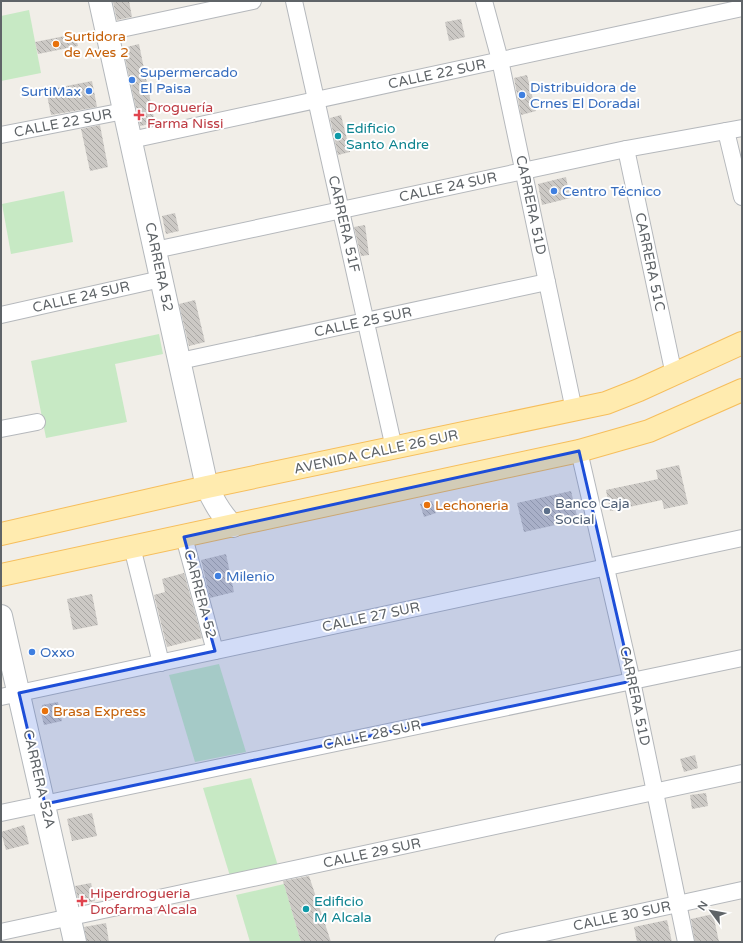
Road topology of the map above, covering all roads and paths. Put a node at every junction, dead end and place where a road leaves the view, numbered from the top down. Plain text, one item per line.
1 (100, 1) edge
2 (253, 1) edge
3 (294, 1) edge
4 (484, 1) edge
5 (742, 8) edge
6 (107, 32) junction
7 (500, 60) junction
8 (316, 100) junction
9 (124, 111) junction
10 (742, 128) edge
11 (726, 130) junction
12 (1, 135) edge
13 (131, 140) junction
14 (626, 149) junction
15 (523, 171) junction
16 (742, 197) edge
17 (341, 210) junction
18 (155, 250) junction
19 (162, 279) junction
20 (547, 282) junction
21 (1, 315) edge
22 (366, 321) junction
23 (742, 343) edge
24 (180, 361) junction
25 (674, 375) junction
26 (742, 390) edge
27 (574, 410) junction
28 (37, 422) dead end
29 (1, 429) edge
30 (394, 448) junction
31 (579, 451) junction
32 (207, 487) junction
33 (233, 526) junction
34 (1, 534) edge
35 (184, 537) junction
36 (742, 538) edge
37 (132, 547) junction
38 (606, 567) junction
39 (1, 575) edge
40 (1, 616) edge
41 (215, 651) junction
42 (742, 658) edge
43 (161, 663) junction
44 (632, 681) junction
45 (10, 695) edge
46 (742, 773) edge
47 (656, 792) junction
48 (45, 804) junction
49 (1, 813) edge
50 (742, 890) edge
51 (679, 904) junction
52 (70, 918) junction
53 (1, 932) edge
54 (75, 942) edge
55 (503, 942) edge
56 (686, 942) edge

1 - 6 street, CARRERA 52
2 - 6 street
3 - 8 street, CARRERA 51F
4 - 7 street, CARRERA 51D
5 - 7 street, CALLE 22 SUR
6 - 9 street, CARRERA 52
7 - 8 street, CALLE 22 SUR
7 - 15 street, CARRERA 51D
8 - 13 street, CALLE 22 SUR
8 - 17 street, CARRERA 51F
9 - 12 street, CALLE 22 SUR
9 - 13 street, CARRERA 52
10 - 11 street, CALLE 24 SUR
11 - 14 street, CALLE 24 SUR
11 - 16 street
13 - 18 street, CARRERA 52
14 - 15 street, CALLE 24 SUR
14 - 25 street, CARRERA 51C
15 - 17 street, CALLE 24 SUR
15 - 20 street, CARRERA 51D
17 - 18 street, CALLE 24 SUR
17 - 22 street, CARRERA 51F
18 - 19 street, CARRERA 52
19 - 21 street, CALLE 24 SUR
19 - 24 street, CARRERA 52
20 - 22 street, CALLE 25 SUR
20 - 27 street, CARRERA 51D
22 - 24 street, CALLE 25 SUR
22 - 30 street, CARRERA 51F
23 - 25 main road, AVENIDA CALLE 26 SUR
24 - 32 street, CARRERA 52
25 - 27 main road, AVENIDA CALLE 26 SUR
26 - 31 main road
27 - 30 main road, AVENIDA CALLE 26 SUR
28 - 29 street
30 - 32 main road, AVENIDA CALLE 26 SUR
31 - 33 main road
31 - 38 street, CARRERA 51D
32 - 33 street, CARRERA 52
32 - 34 main road, AVENIDA CALLE 26 SUR
33 - 35 main road
35 - 37 main road
35 - 41 street, CARRERA 52
36 - 38 street, CALLE 27 SUR
37 - 39 main road
37 - 43 street
38 - 41 street, CALLE 27 SUR
38 - 44 street, CARRERA 51D
40 - 45 street, CARRERA 52A
41 - 43 street, CALLE 27 SUR
42 - 44 street, CALLE 28 SUR
43 - 45 street, CALLE 27 SUR
44 - 47 street, CARRERA 51D
44 - 48 street, CALLE 28 SUR
45 - 48 street, CARRERA 52A
46 - 47 street, CALLE 29 SUR
47 - 51 street, CARRERA 51D
47 - 52 street, CALLE 29 SUR
48 - 49 street, CALLE 28 SUR
48 - 52 street, CARRERA 52A
50 - 51 street, CALLE 30 SUR
51 - 55 street, CALLE 30 SUR
51 - 56 street, CARRERA 51D
52 - 53 street, CALLE 29 SUR
52 - 54 street, CARRERA 52A

